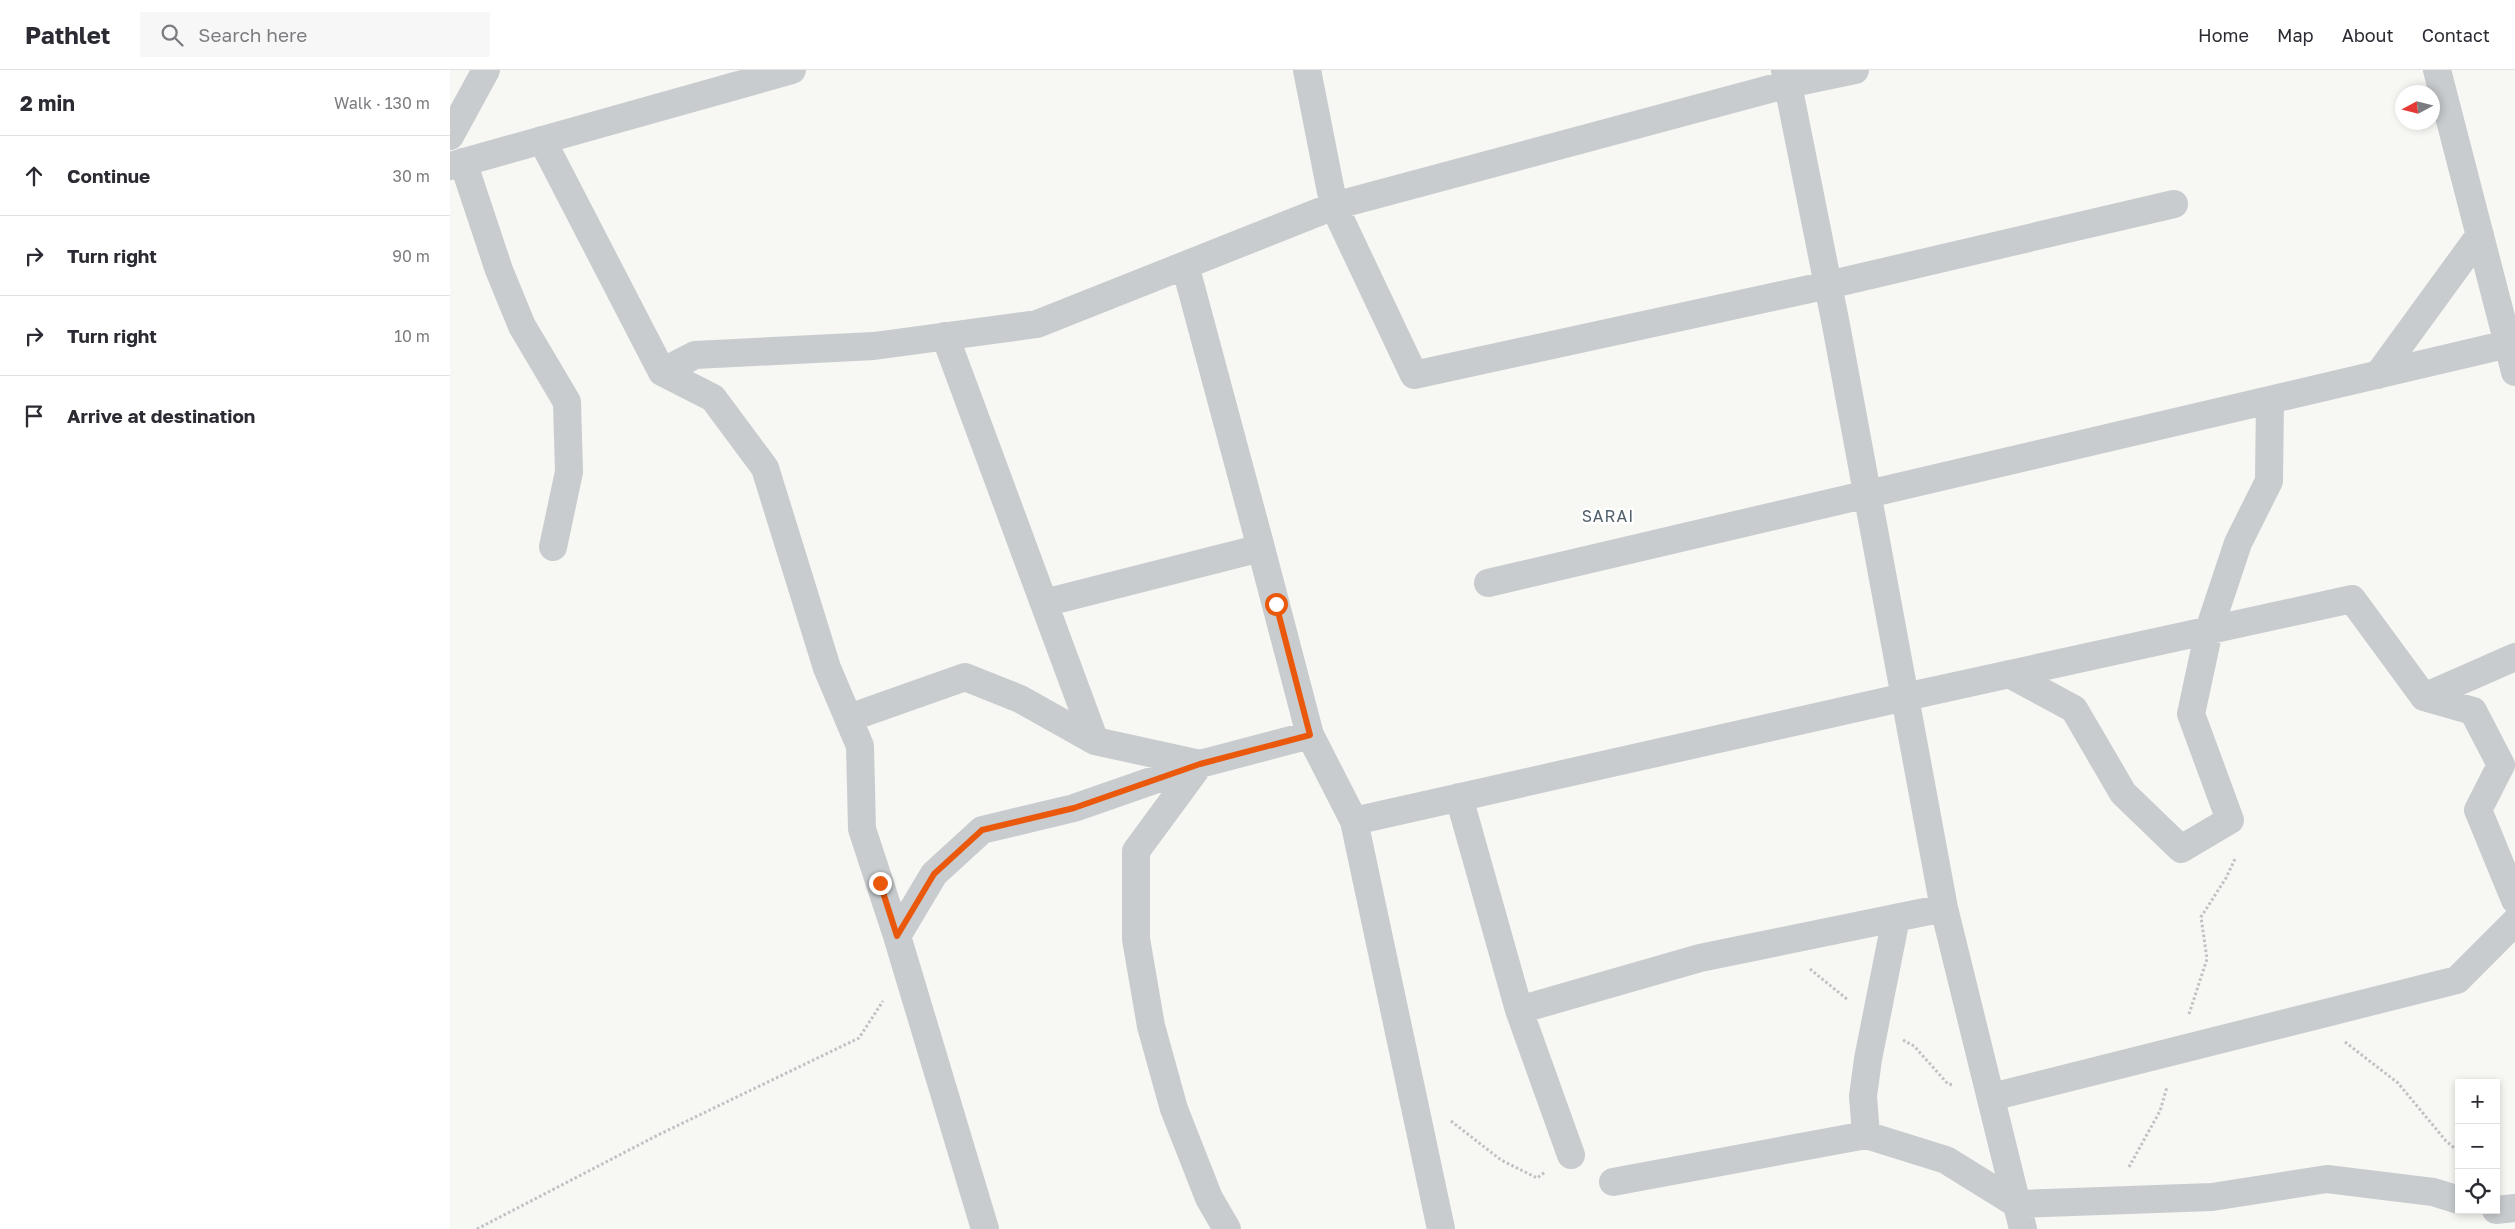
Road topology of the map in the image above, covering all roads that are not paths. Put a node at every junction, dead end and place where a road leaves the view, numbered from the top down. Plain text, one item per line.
1 (486, 70) edge
2 (792, 70) edge
3 (1307, 70) edge
4 (1856, 70) edge
5 (2437, 70) edge
6 (1787, 77) edge
7 (450, 136) edge
8 (542, 140) junction
9 (456, 164) edge
10 (1333, 199) junction
11 (2174, 204) dead end
12 (2480, 235) junction
13 (1185, 265) junction
14 (1828, 285) junction
15 (945, 336) junction
16 (2508, 344) junction
17 (662, 372) junction
18 (2515, 372) edge
19 (2378, 375) junction
20 (2270, 400) junction
21 (1867, 494) junction
22 (553, 547) dead end
23 (1261, 548) junction
24 (1488, 582) dead end
25 (1044, 603) junction
26 (2209, 630) junction
27 (2515, 657) edge
28 (2009, 674) junction
29 (1905, 696) junction
30 (2424, 696) junction
31 (849, 718) junction
32 (1310, 735) junction
33 (1095, 741) junction
34 (1200, 764) junction
35 (1459, 797) junction
36 (1354, 821) junction
37 (2515, 900) edge
38 (1944, 908) junction
39 (1896, 918) junction
40 (2515, 922) edge
41 (897, 936) junction
42 (1519, 1010) junction
43 (1992, 1097) junction
44 (1866, 1135) junction
45 (1571, 1155) road end
46 (1613, 1182) dead end
47 (2455, 1199) edge
48 (2515, 1208) edge
49 (2500, 1210) edge
50 (2020, 1217) edge
51 (985, 1229) edge
52 (1226, 1229) edge
53 (1442, 1229) edge

1 - 7 street
2 - 8 street
3 - 10 street
4 - 6 street
5 - 12 street
6 - 10 street
6 - 14 street
8 - 9 street
8 - 17 street
9 - 22 street
10 - 13 street
10 - 14 street
11 - 14 street
12 - 16 street
12 - 19 street
13 - 15 street
13 - 23 street
14 - 21 street
15 - 17 street
15 - 25 street
16 - 18 street
16 - 19 street
17 - 31 street
19 - 20 street
20 - 21 street
20 - 26 street
21 - 24 street
21 - 29 street
23 - 25 street
23 - 32 street
25 - 33 street
26 - 28 street
26 - 28 street
26 - 30 street
27 - 30 street
28 - 29 street
29 - 35 street
29 - 38 street
30 - 37 street
31 - 33 street
31 - 41 street
32 - 34 street
32 - 36 street
33 - 34 street
34 - 41 street
34 - 52 street
35 - 36 street
35 - 42 street
36 - 53 street
38 - 39 street
38 - 43 street
39 - 42 street
39 - 44 street
40 - 43 street
41 - 51 street
42 - 45 street
43 - 50 street
44 - 46 street
44 - 50 street
47 - 50 street
48 - 49 street

